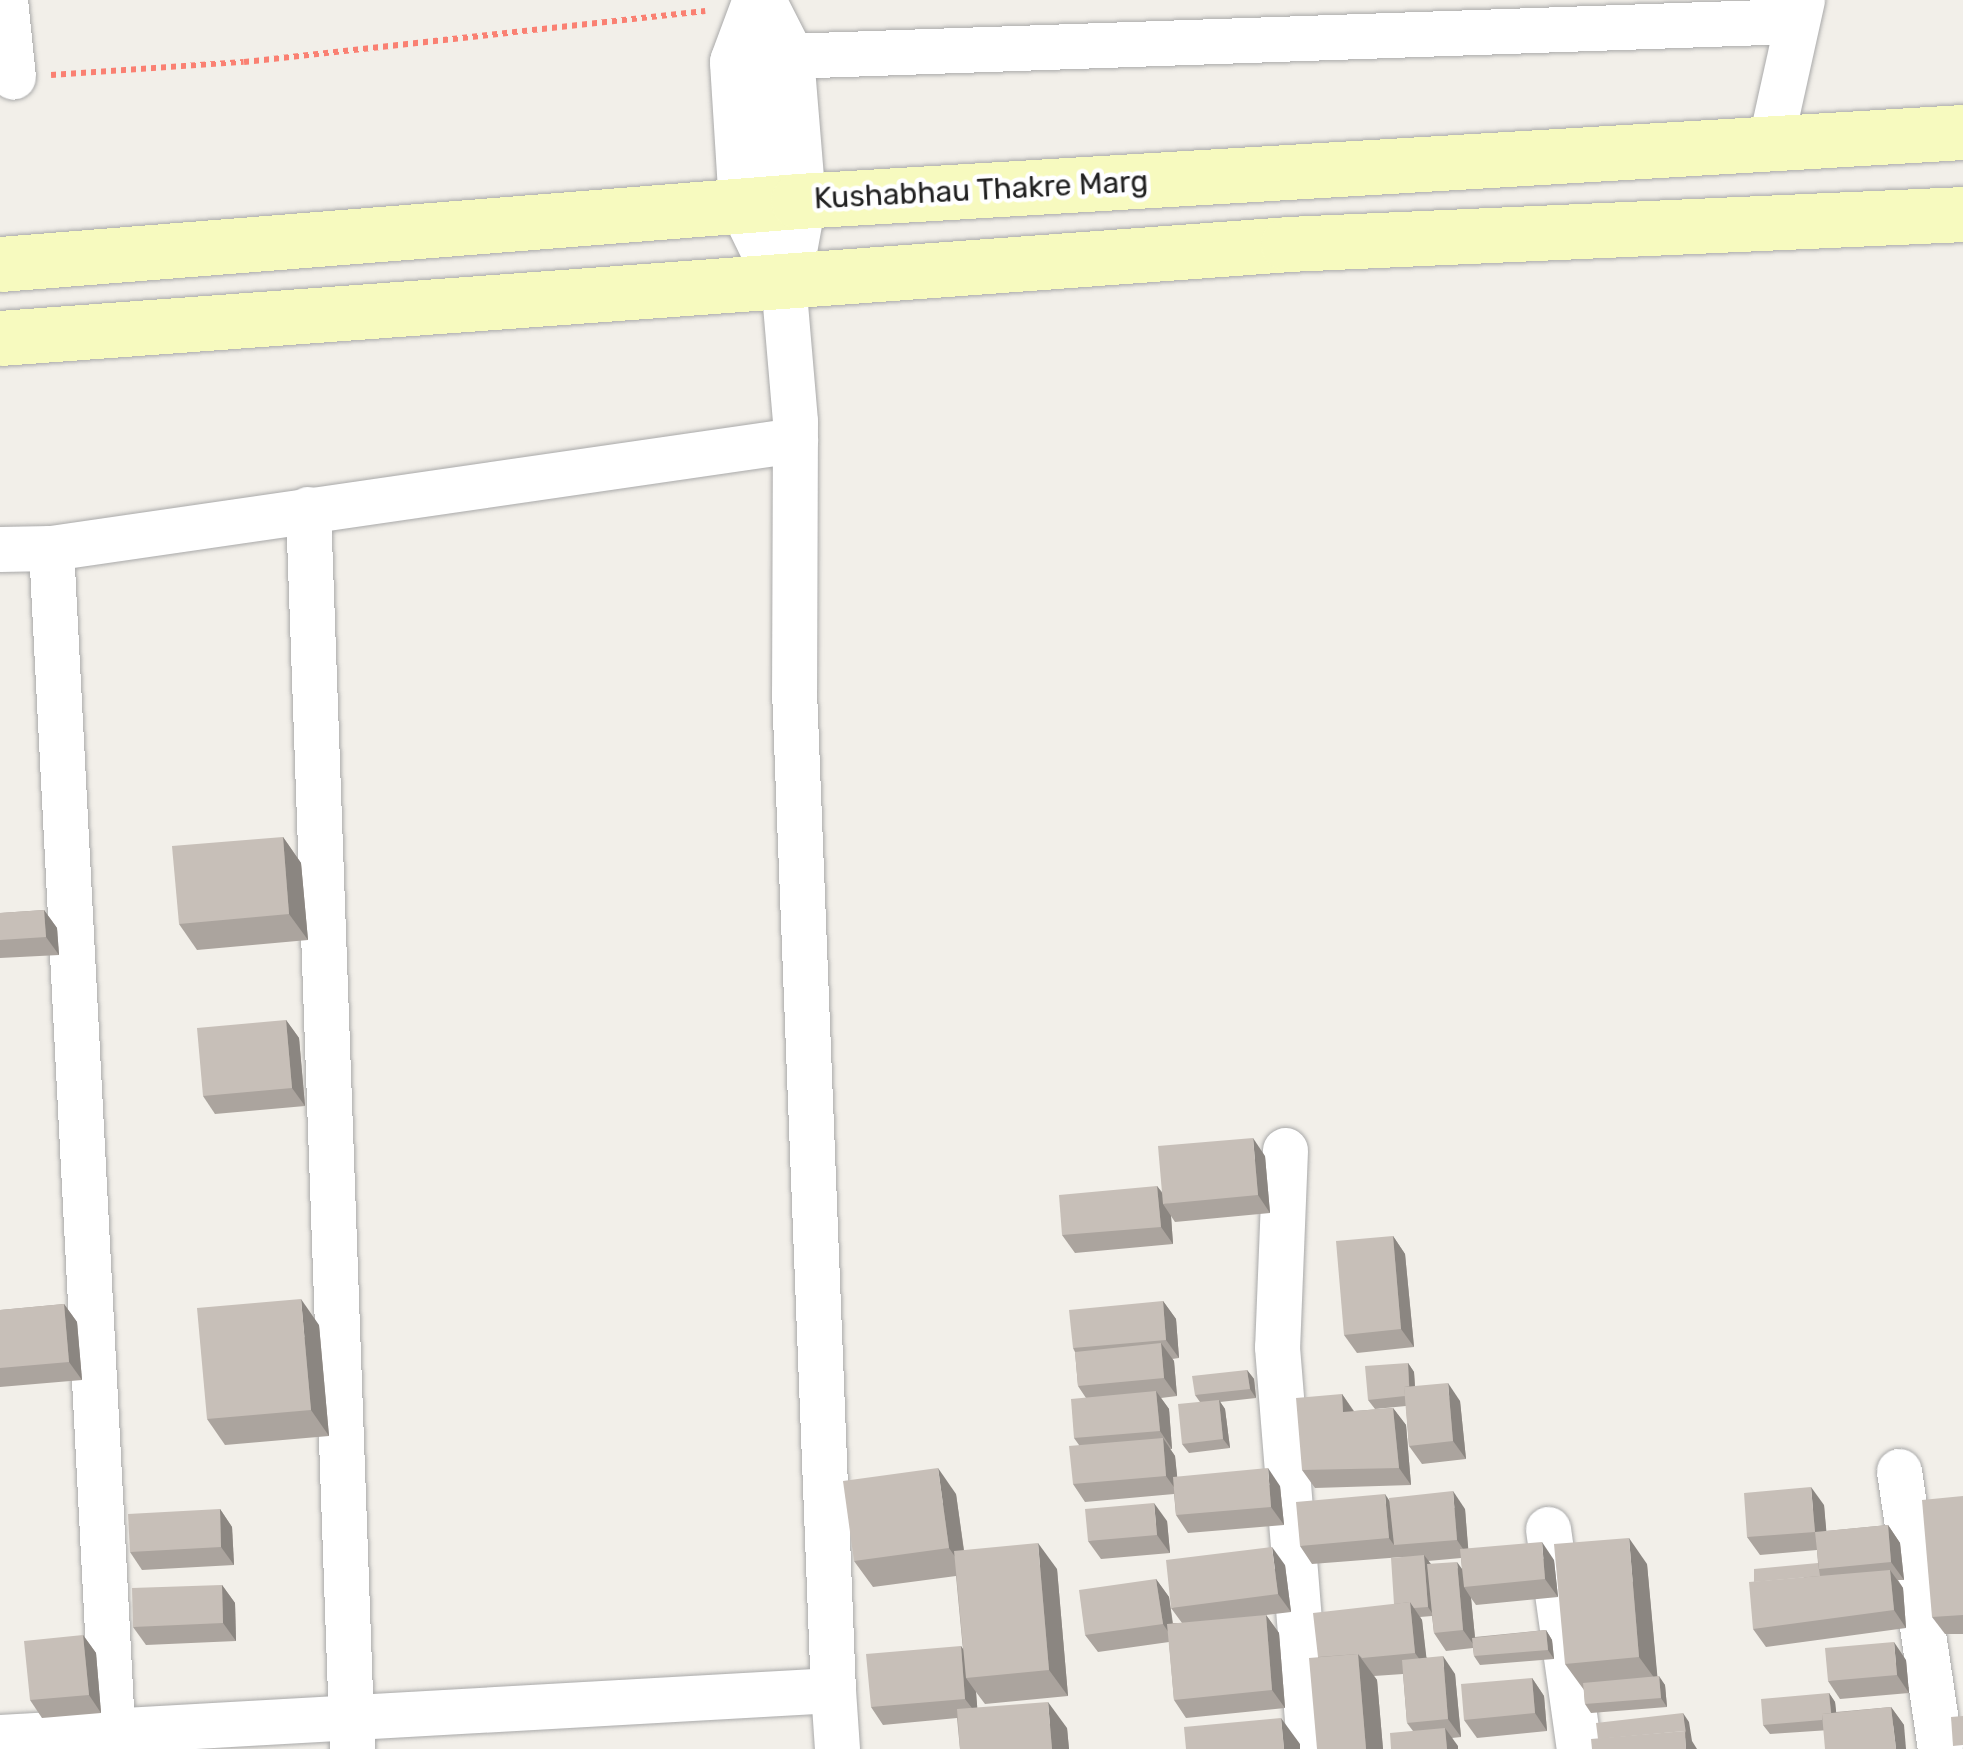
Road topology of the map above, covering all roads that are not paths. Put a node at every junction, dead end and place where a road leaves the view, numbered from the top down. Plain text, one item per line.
1 (5, 0) edge
2 (760, 3) edge
3 (1798, 11) edge
4 (786, 56) junction
5 (13, 78) road end
6 (1963, 132) edge
7 (1770, 144) junction
8 (772, 203) junction
9 (1963, 214) edge
10 (0, 264) edge
11 (783, 280) junction
12 (0, 338) edge
13 (795, 440) junction
14 (308, 508) junction
15 (51, 548) junction
16 (0, 550) edge
17 (1286, 1150) dead end
18 (1899, 1471) dead end
19 (1548, 1529) dead end
20 (833, 1690) junction
21 (351, 1732) edge
22 (0, 1737) edge
23 (113, 1740) edge
24 (837, 1749) edge
25 (1310, 1749) edge
26 (1578, 1749) edge
27 (1940, 1749) edge

1 - 5 street
2 - 4 street
2 - 8 street
3 - 4 street
3 - 7 street
4 - 8 street
6 - 7 main road, Kushabhau Thakre Marg
7 - 8 main road, Kushabhau Thakre Marg
8 - 10 main road, Kushabhau Thakre Marg
8 - 11 street
9 - 11 main road
11 - 12 main road
11 - 13 street
13 - 14 street
13 - 20 street
14 - 15 street
14 - 21 street
15 - 16 street
15 - 23 street
17 - 25 street
18 - 27 street
19 - 26 street
20 - 21 street
20 - 24 street
21 - 23 street
22 - 23 street

